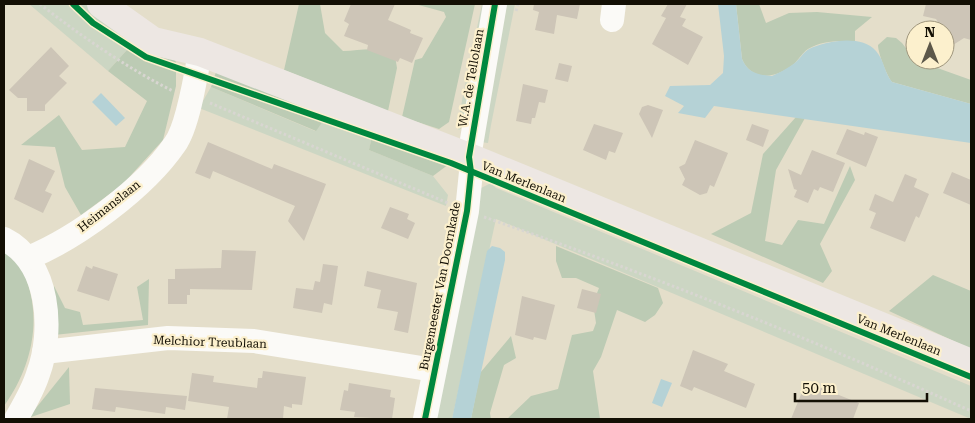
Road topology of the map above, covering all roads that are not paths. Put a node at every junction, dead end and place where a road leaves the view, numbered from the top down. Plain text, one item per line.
1 (101, 4) edge
2 (495, 4) edge
3 (200, 52) junction
4 (469, 157) junction
5 (4, 239) edge
6 (28, 258) junction
7 (44, 352) junction
8 (971, 363) edge
9 (434, 370) junction
10 (16, 419) edge
11 (425, 419) edge

1 - 3 main road, Van Merlenlaan
2 - 4 street, W.A. de Tellolaan
3 - 4 main road, Van Merlenlaan
3 - 6 street, Heimanslaan
4 - 8 main road, Van Merlenlaan
4 - 9 street, Burgemeester Van Doornkade
5 - 6 street
6 - 7 street
7 - 9 street, Melchior Treublaan
7 - 10 street
9 - 11 street, Burgemeester Van Doornkade

